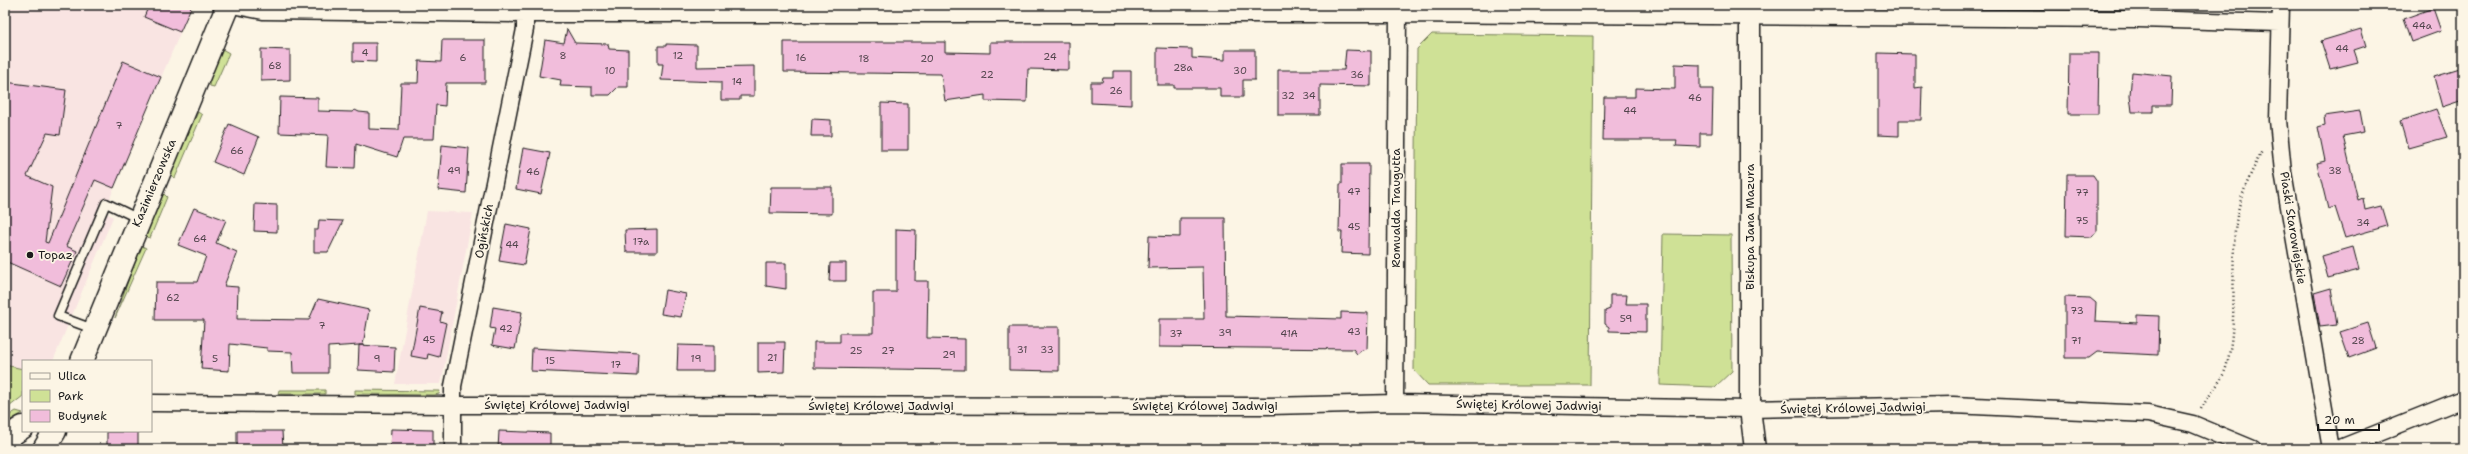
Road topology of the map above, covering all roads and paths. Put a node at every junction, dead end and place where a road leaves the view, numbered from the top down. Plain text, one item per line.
1 (228, 5) edge
2 (232, 5) edge
3 (2281, 5) edge
4 (1750, 11) edge
5 (525, 14) junction
6 (1398, 14) junction
7 (2280, 23) junction
8 (2278, 120) junction
9 (139, 219) junction
10 (93, 329) junction
11 (82, 360) edge
12 (2463, 399) edge
13 (152, 403) edge
14 (1395, 403) junction
15 (452, 405) junction
16 (1750, 409) junction
17 (2193, 424) junction
18 (22, 428) edge
19 (54, 432) edge
20 (5, 439) edge
21 (5, 446) edge
22 (10, 449) edge
23 (44, 449) edge
24 (453, 449) edge
25 (1755, 449) edge
26 (2253, 449) edge
27 (2330, 449) edge
28 (2338, 449) edge

1 - 9 main road, Kazimierzowska
2 - 5 street
3 - 7 street, Piaski Starowiejskie
4 - 6 street
4 - 7 street
4 - 16 street, Biskupa Jana Mazura
5 - 6 street
5 - 15 street, Ogińskich
6 - 14 street, Romualda Traugutta
7 - 8 street, Piaski Starowiejskie
8 - 17 path
8 - 27 street, Piaski Starowiejskie
9 - 10 main road, Kazimierzowska
9 - 10 lane
10 - 11 main road, Kazimierzowska
12 - 28 street
13 - 15 street, Świętej Królowej Jadwigi
14 - 15 street, Świętej Królowej Jadwigi
14 - 16 street, Świętej Królowej Jadwigi
15 - 24 street, Ogińskich
16 - 17 street, Świętej Królowej Jadwigi
16 - 25 street, Biskupa Jana Mazura
17 - 26 street, Świętej Królowej Jadwigi
18 - 20 main road
19 - 23 main road
21 - 22 main road

